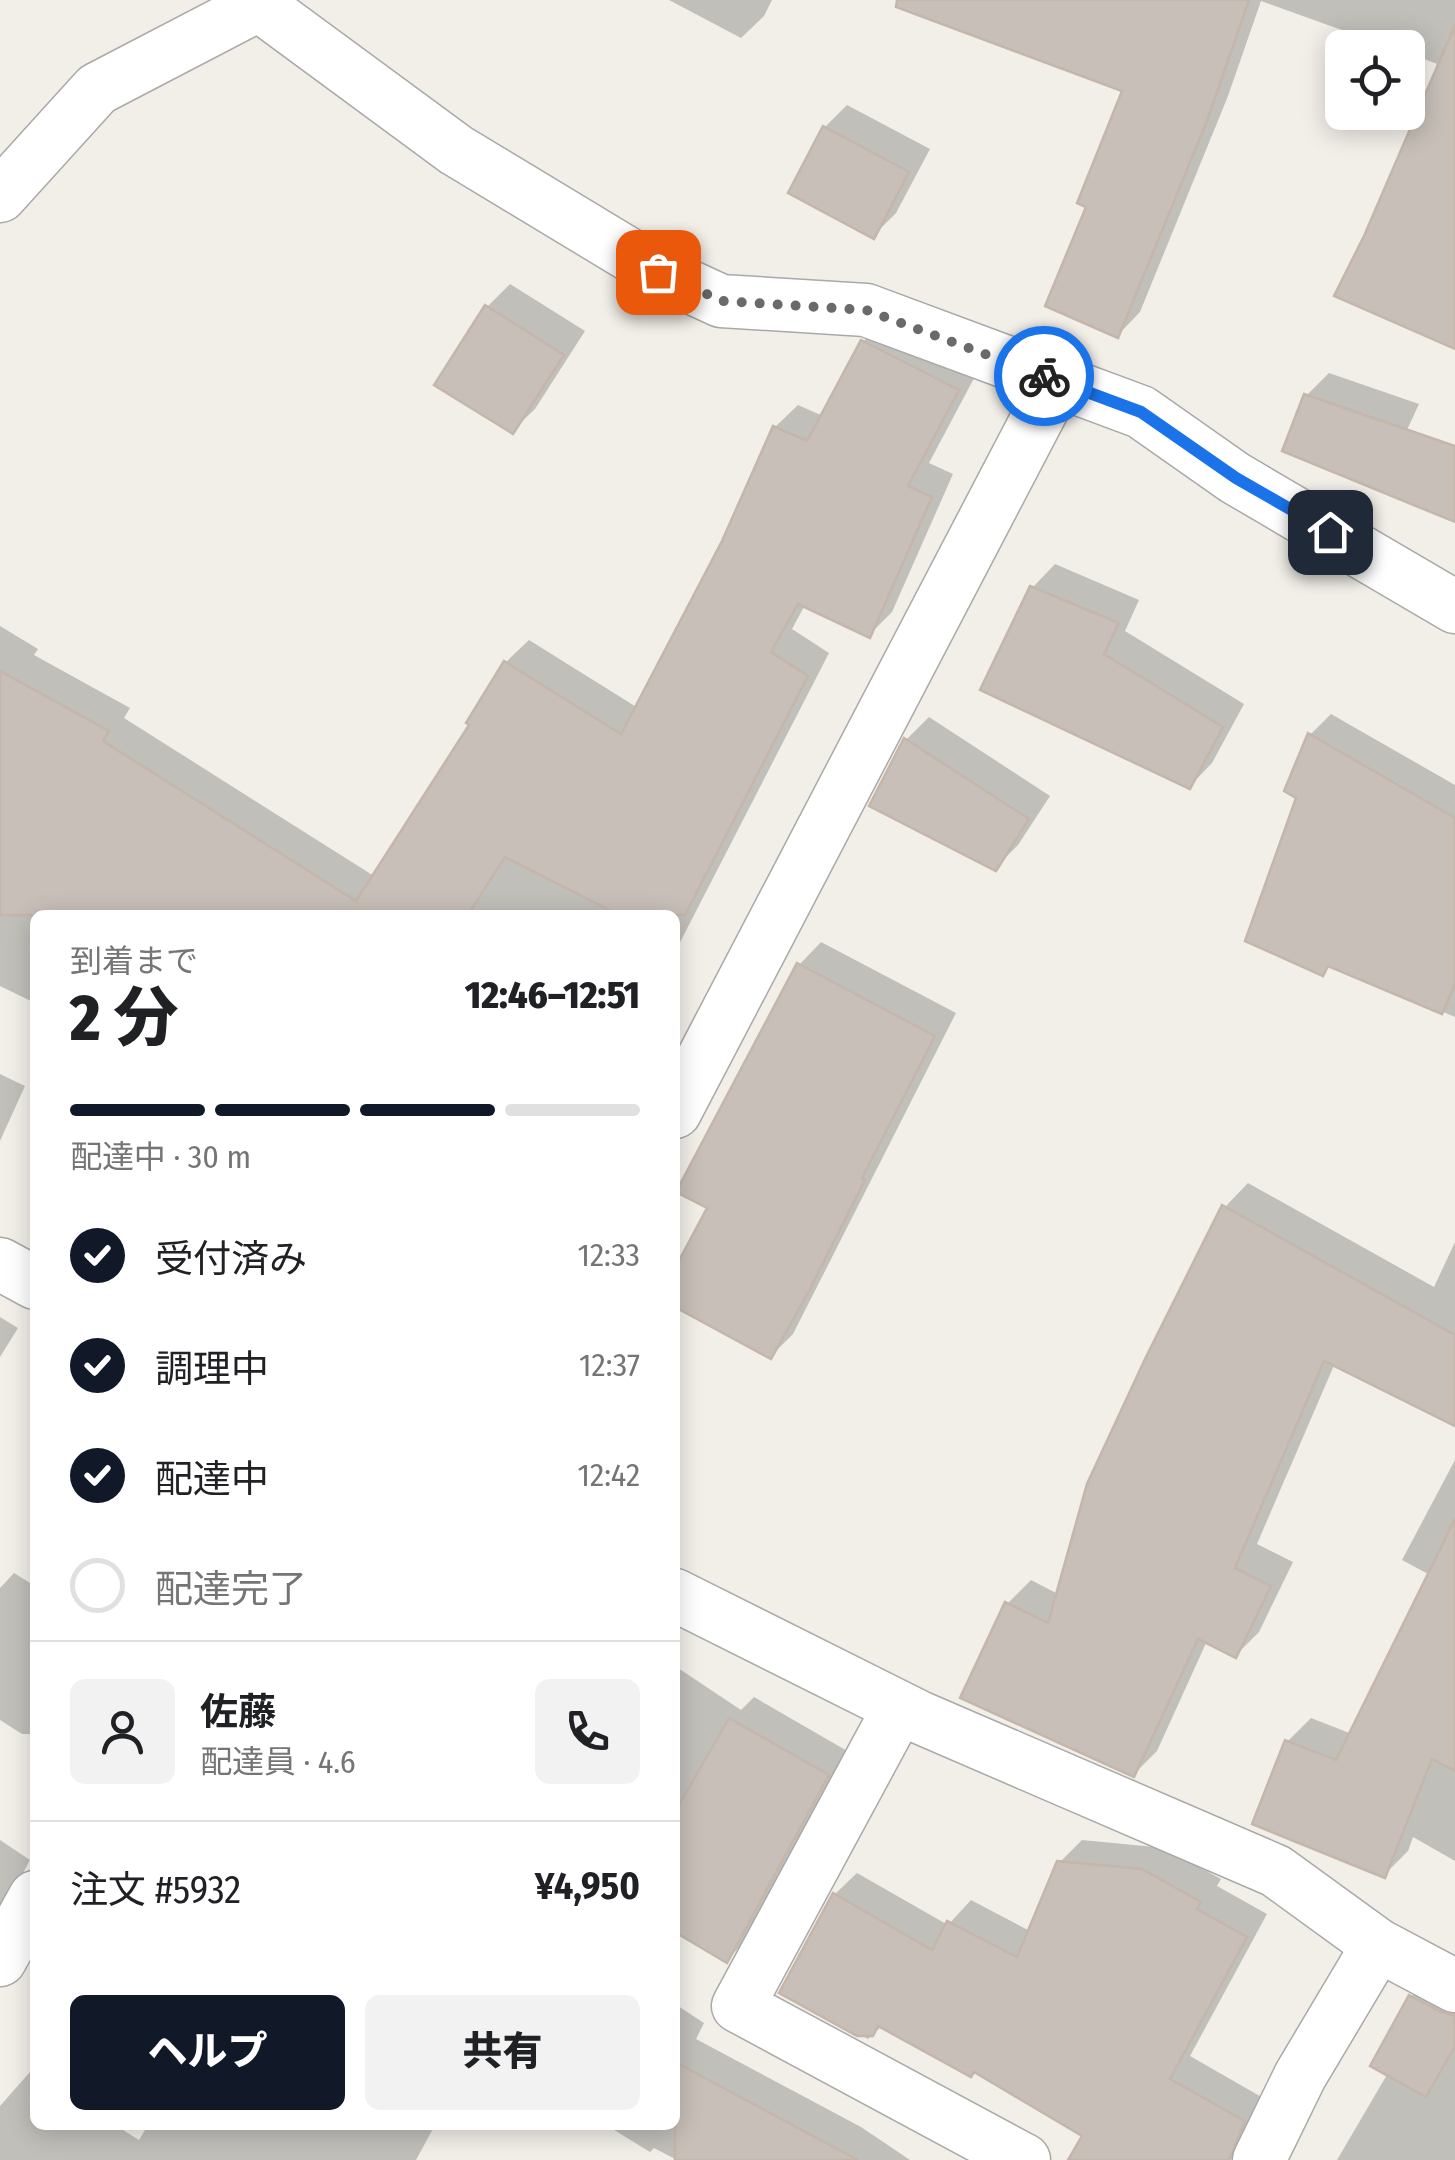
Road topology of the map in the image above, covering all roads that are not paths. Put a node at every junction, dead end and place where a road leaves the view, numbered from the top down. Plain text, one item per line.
1 (263, 2) edge
2 (0, 196) edge
3 (1057, 381) junction
4 (1455, 607) edge
5 (680, 1102) edge
6 (0, 1264) edge
7 (30, 1280) edge
8 (680, 1597) edge
9 (900, 1708) junction
10 (30, 1906) edge
11 (1378, 1945) junction
12 (0, 1960) edge
13 (1455, 1986) edge
14 (1024, 2160) edge
15 (1258, 2160) edge

1 - 2 street
1 - 3 street
3 - 4 street
3 - 5 street
6 - 7 street
8 - 9 street
9 - 11 street
9 - 14 street
10 - 12 street
11 - 13 street
11 - 15 street

